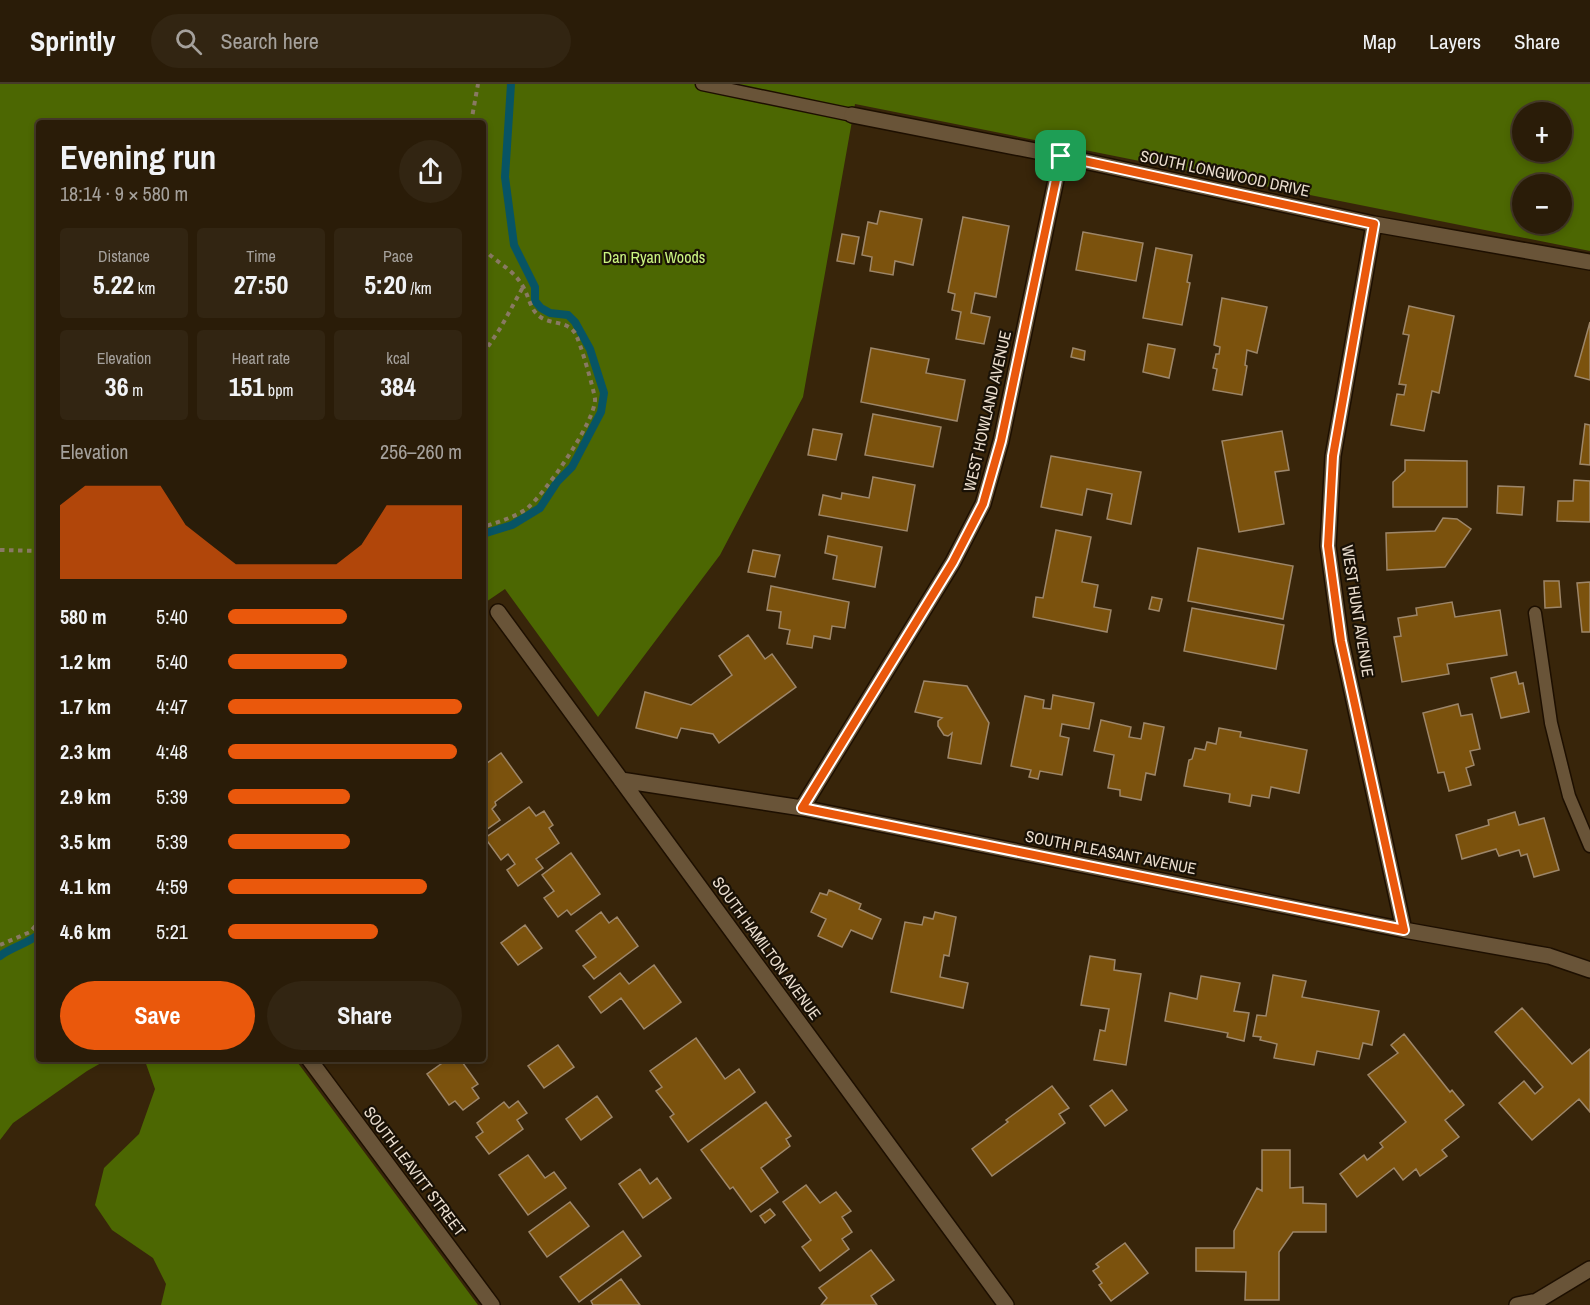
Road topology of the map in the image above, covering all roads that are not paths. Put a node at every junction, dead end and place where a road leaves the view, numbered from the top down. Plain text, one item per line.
1 (702, 84) edge
2 (852, 115) joint
3 (1061, 156) junction
4 (1374, 224) junction
5 (1590, 262) edge
6 (498, 612) dead end
7 (1535, 613) dead end
8 (621, 780) junction
9 (802, 808) junction
10 (1590, 846) edge
11 (1404, 930) junction
12 (1590, 970) edge
13 (311, 1062) edge
14 (1590, 1269) edge
15 (1001, 1303) edge
16 (492, 1305) edge
17 (1517, 1305) edge

1 - 2 lane
2 - 3 street, SOUTH LONGWOOD DRIVE
3 - 4 street, SOUTH LONGWOOD DRIVE
3 - 9 street, WEST HOWLAND AVENUE
4 - 5 street, SOUTH LONGWOOD DRIVE
4 - 11 street, WEST HUNT AVENUE
6 - 8 street, SOUTH HAMILTON AVENUE
7 - 10 lane
8 - 9 street, SOUTH PLEASANT AVENUE
8 - 15 street, SOUTH HAMILTON AVENUE
9 - 11 street, SOUTH PLEASANT AVENUE
11 - 12 street, SOUTH PLEASANT AVENUE
13 - 16 street, SOUTH LEAVITT STREET
14 - 17 street

